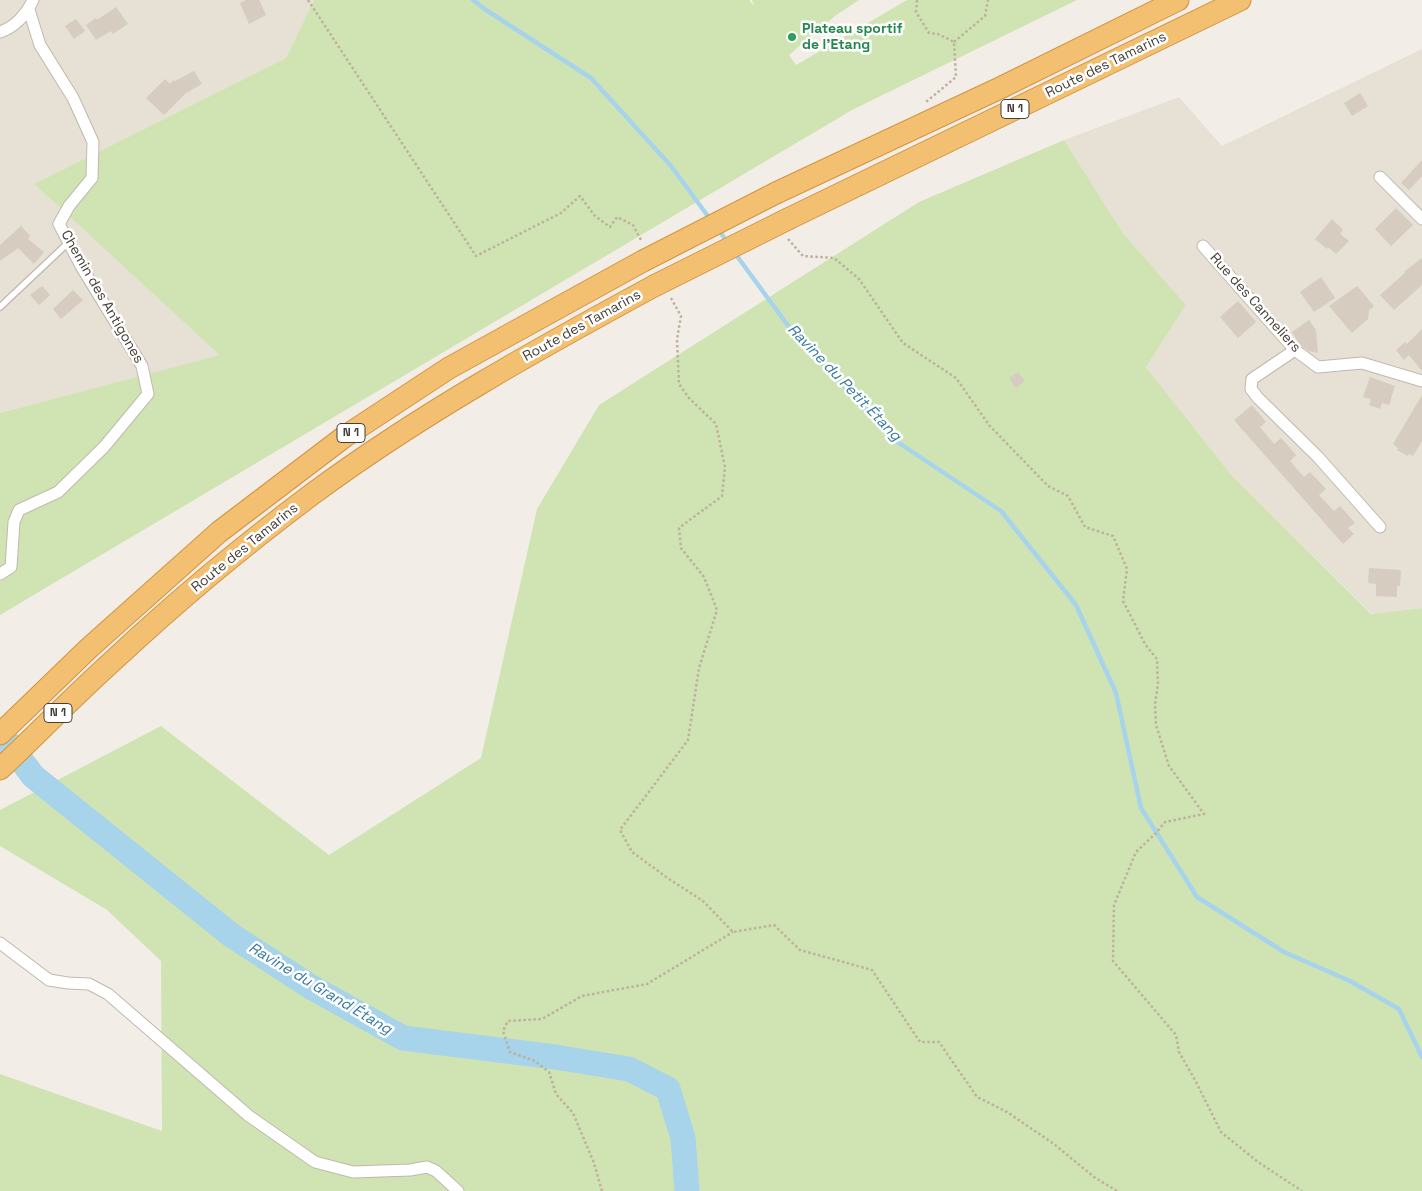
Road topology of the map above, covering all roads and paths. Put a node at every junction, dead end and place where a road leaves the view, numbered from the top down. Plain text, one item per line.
1 (308, 0) edge
2 (917, 0) edge
3 (988, 0) edge
4 (1178, 0) edge
5 (1240, 0) edge
6 (31, 5) edge
7 (0, 32) edge
8 (954, 42) junction
9 (924, 103) dead end
10 (1380, 177) dead end
11 (1422, 219) edge
12 (788, 226) junction
13 (69, 242) junction
14 (1203, 246) dead end
15 (644, 255) junction
16 (661, 288) junction
17 (0, 307) edge
18 (1295, 350) junction
19 (1422, 381) edge
20 (1380, 528) dead end
21 (0, 574) edge
22 (0, 734) edge
23 (0, 768) edge
24 (734, 932) junction
25 (0, 943) edge
26 (458, 1191) edge
27 (602, 1191) edge
28 (1117, 1191) edge
29 (1302, 1191) edge

1 - 15 path
2 - 8 path
3 - 8 path
4 - 15 highway, Route des Tamarins / N 1, bridge
5 - 12 highway, Route des Tamarins / N 1
6 - 7 street
6 - 13 street, Chemin des Antigones
8 - 9 path
10 - 11 street
12 - 16 highway, Route des Tamarins / N 1, bridge
12 - 29 path
13 - 17 lane
13 - 21 street, Chemin des Antigones
14 - 18 street, Rue des Canneliers
15 - 22 highway, Route des Tamarins / N 1
16 - 23 highway, Route des Tamarins / N 1
16 - 24 path
18 - 19 street, Rue des Canneliers
18 - 20 street
24 - 27 path
24 - 28 path
25 - 26 street

